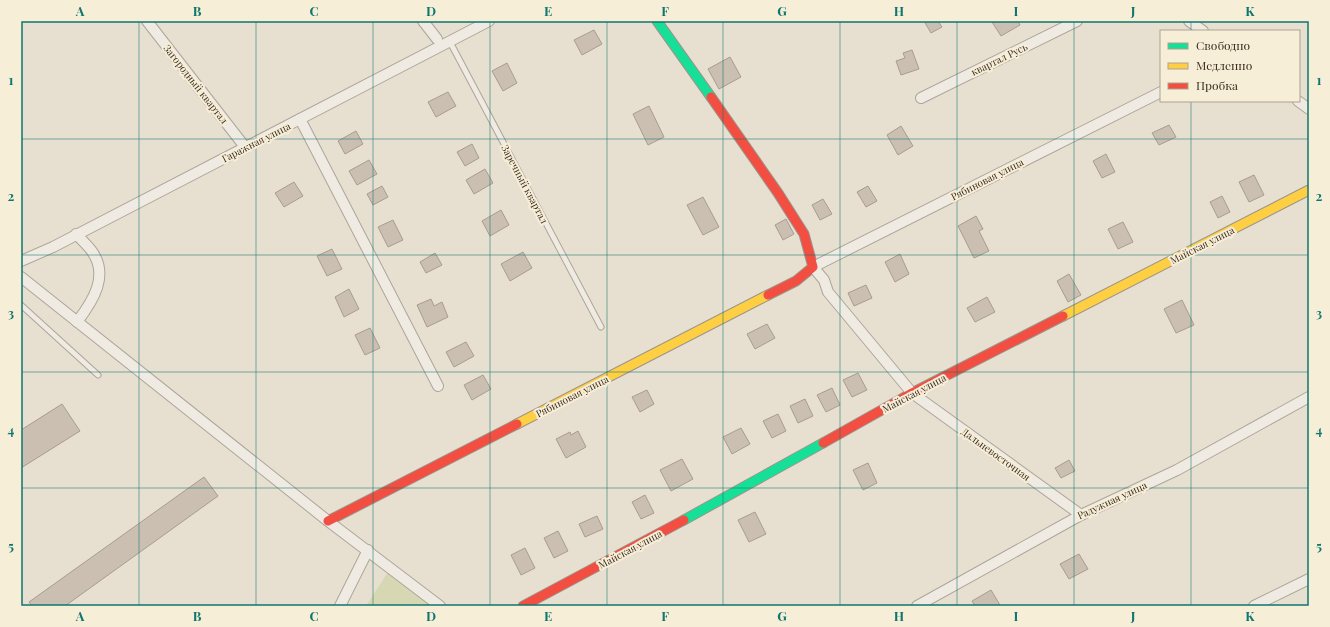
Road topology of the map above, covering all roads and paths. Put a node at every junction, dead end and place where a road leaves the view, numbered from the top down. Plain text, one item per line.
1 (147, 21) edge
2 (423, 21) edge
3 (490, 21) edge
4 (657, 21) edge
5 (1077, 21) edge
6 (1189, 21) edge
7 (1202, 30) edge
8 (436, 39) dead end
9 (450, 42) junction
10 (1160, 93) edge
11 (920, 98) dead end
12 (1299, 102) edge
13 (1309, 109) edge
14 (300, 119) junction
15 (245, 148) junction
16 (1309, 190) edge
17 (76, 234) junction
18 (21, 261) edge
19 (813, 267) junction
20 (21, 277) edge
21 (21, 305) edge
22 (77, 322) junction
23 (601, 327) dead end
24 (98, 375) dead end
25 (438, 386) dead end
26 (912, 393) junction
27 (1309, 397) edge
28 (1081, 515) junction
29 (328, 520) junction
30 (368, 550) junction
31 (1309, 579) edge
32 (340, 606) edge
33 (440, 606) edge
34 (523, 606) edge
35 (917, 606) edge
36 (1254, 606) edge

1 - 15 street, Загородный квартал
2 - 8 street
3 - 9 street, Гаражная улица
4 - 19 street
5 - 11 street, квартал Русь
6 - 7 street
9 - 14 street, Гаражная улица
9 - 23 lane, Заречный квартал
10 - 19 street, Рябиновая улица
12 - 13 street
14 - 15 street, Гаражная улица
14 - 25 street
15 - 17 street, Гаражная улица
16 - 26 street, Майская улица
17 - 18 street, Гаражная улица
17 - 22 street
19 - 26 street
19 - 29 street, Рябиновая улица
20 - 22 street
21 - 24 lane
22 - 29 street
26 - 28 street, Дальневосточная
26 - 34 street, Майская улица
27 - 28 street, Радужная улица
28 - 35 street, Радужная улица
29 - 30 street
30 - 32 street
30 - 33 street
31 - 36 street

